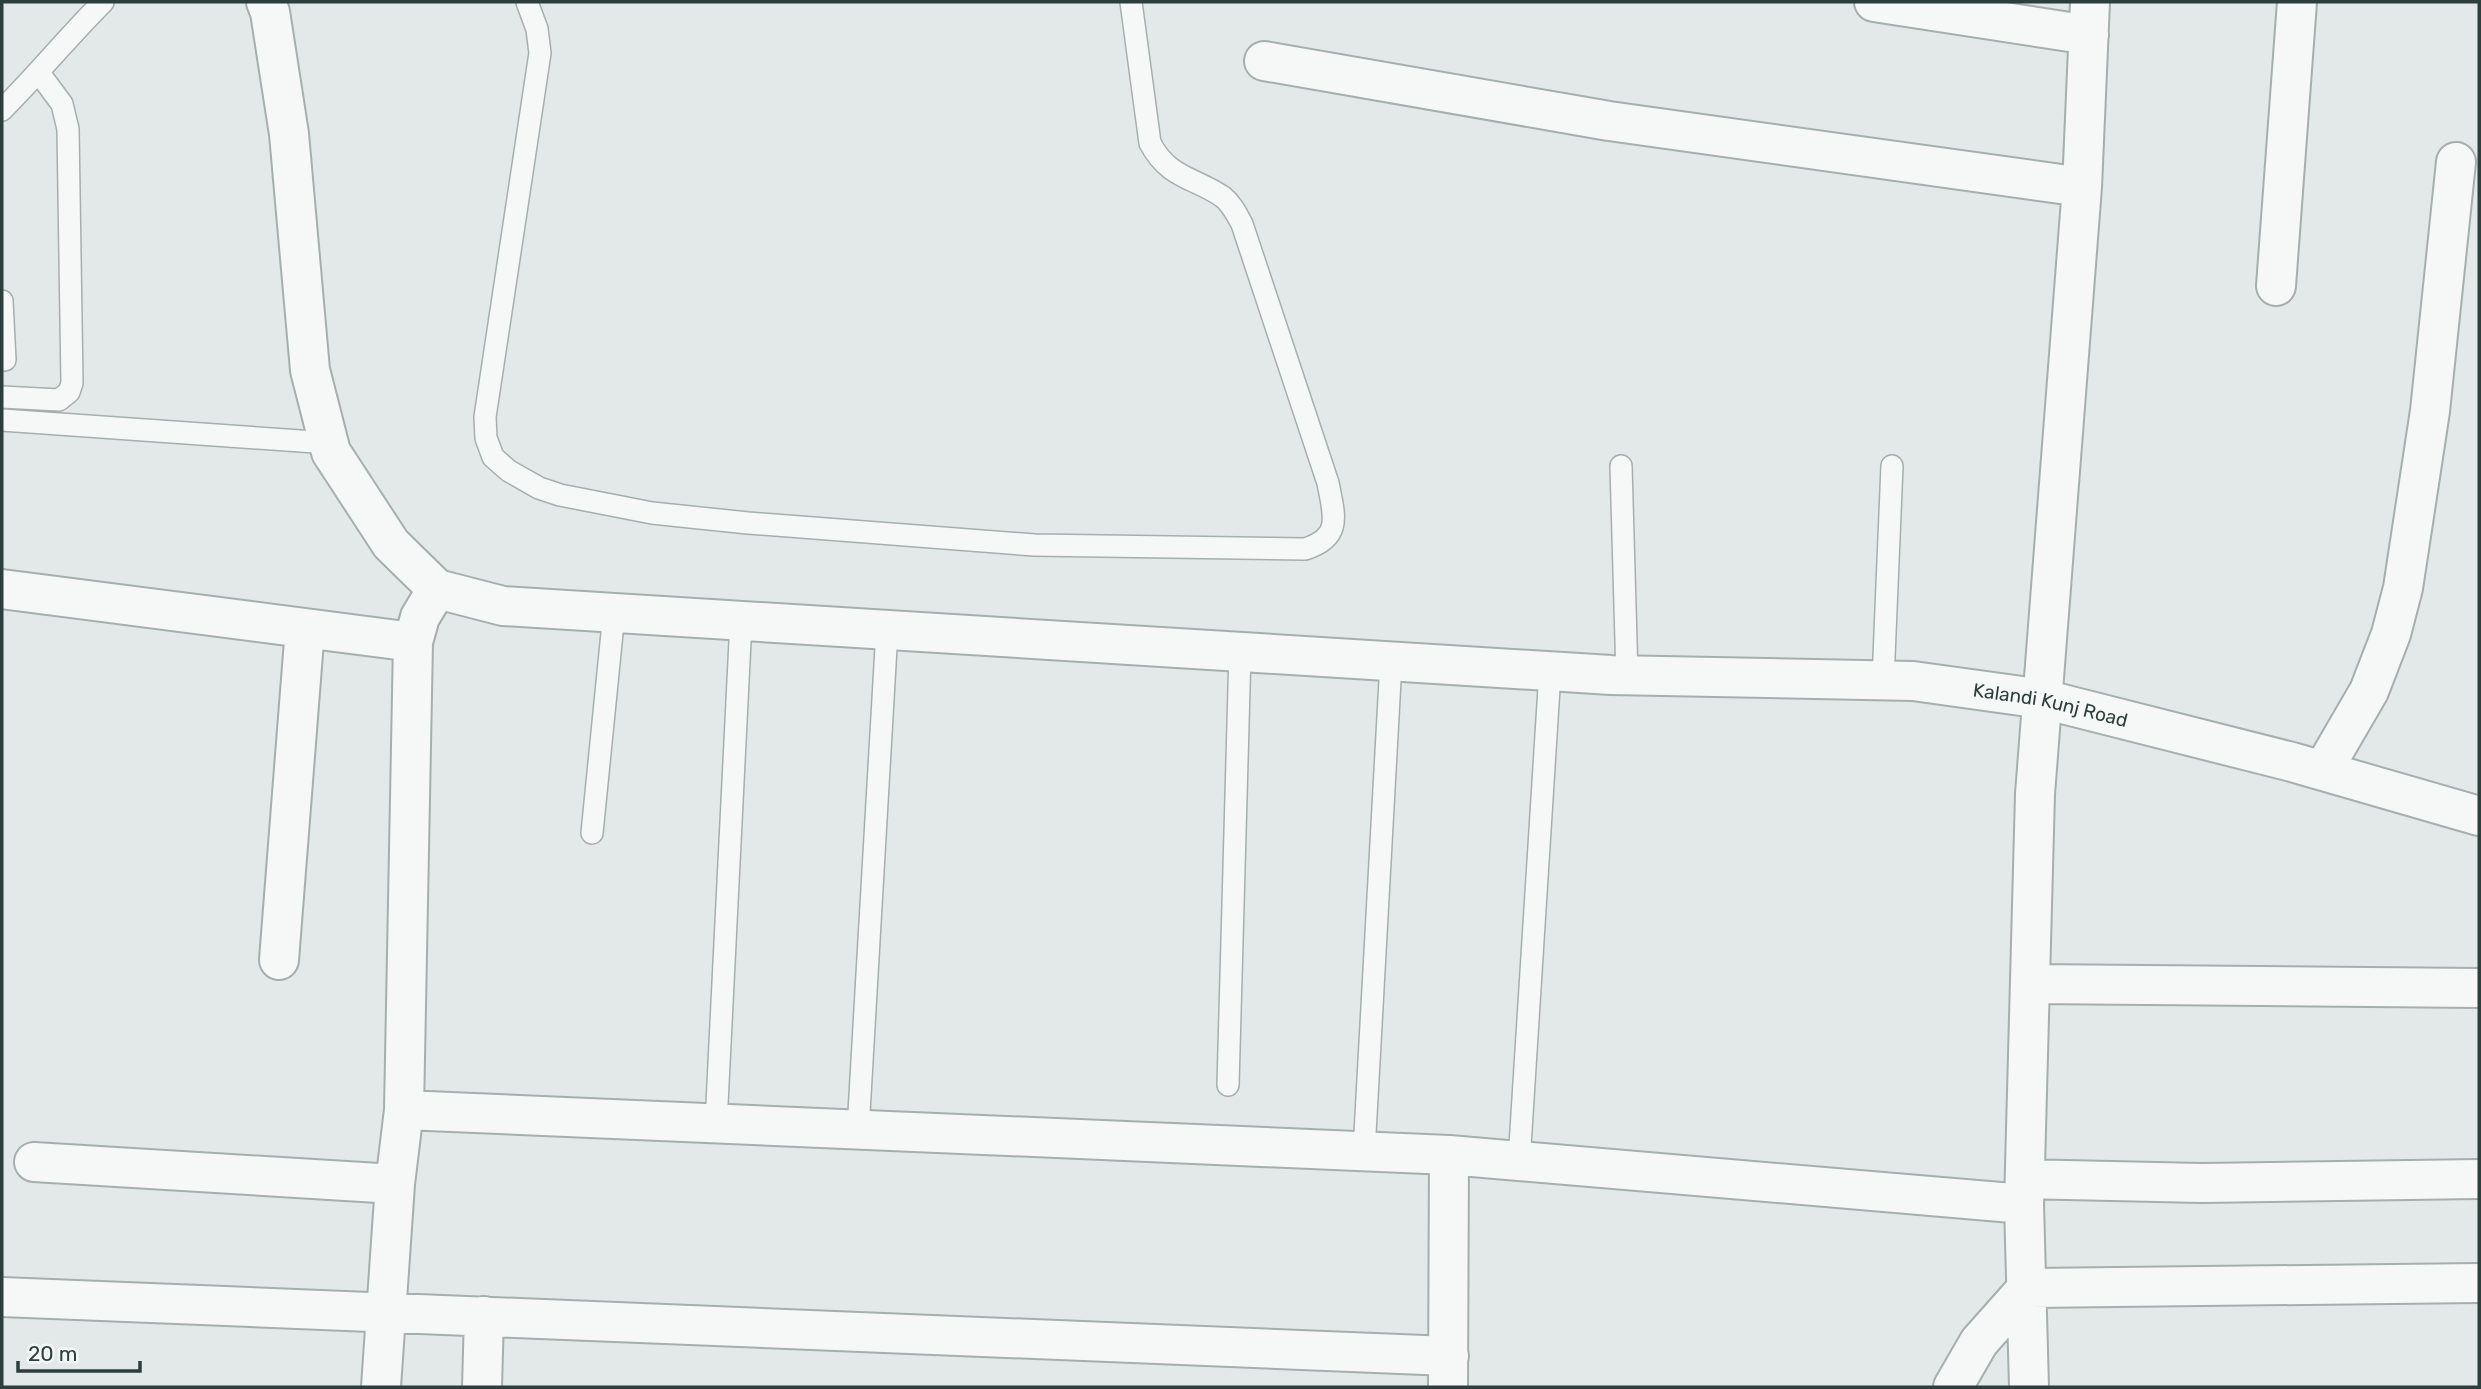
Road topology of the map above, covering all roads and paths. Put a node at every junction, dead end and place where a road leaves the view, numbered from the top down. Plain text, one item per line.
1 (103, 2) edge
2 (266, 2) edge
3 (527, 2) edge
4 (1131, 2) edge
5 (1874, 2) edge
6 (2297, 2) edge
7 (2089, 18) edge
8 (1264, 61) dead end
9 (39, 73) junction
10 (2, 110) edge
11 (2456, 162) dead end
12 (2082, 187) junction
13 (2276, 286) dead end
14 (2, 301) edge
15 (5, 360) dead end
16 (2, 397) edge
17 (2, 421) edge
18 (329, 443) junction
19 (1621, 466) dead end
20 (1892, 466) dead end
21 (2, 589) edge
22 (437, 589) junction
23 (614, 613) junction
24 (741, 621) junction
25 (304, 628) junction
26 (887, 630) junction
27 (413, 642) junction
28 (1240, 652) junction
29 (1391, 662) junction
30 (1550, 671) junction
31 (1619, 675) junction
32 (1883, 681) junction
33 (2043, 699) junction
34 (2323, 771) junction
35 (2479, 816) edge
36 (592, 833) dead end
37 (279, 960) dead end
38 (2030, 984) junction
39 (2479, 988) edge
40 (1228, 1084) dead end
41 (404, 1110) junction
42 (716, 1124) junction
43 (858, 1130) junction
44 (1364, 1152) junction
45 (1449, 1155) junction
46 (34, 1162) dead end
47 (1519, 1162) junction
48 (2479, 1180) edge
49 (395, 1184) junction
50 (2024, 1191) junction
51 (2479, 1283) edge
52 (2027, 1288) junction
53 (2, 1297) edge
54 (385, 1311) junction
55 (484, 1316) junction
56 (1448, 1371) edge
57 (381, 1387) edge
58 (482, 1387) edge
59 (1954, 1387) edge
60 (2029, 1387) edge

1 - 9 lane
2 - 18 street
3 - 4 lane
5 - 7 street
6 - 13 street
7 - 12 street
8 - 12 street
9 - 10 lane
9 - 16 lane
11 - 34 street
12 - 33 street
14 - 15 lane
17 - 18 lane
18 - 22 street
19 - 31 lane
20 - 32 lane
21 - 25 street
22 - 23 street, Kalandi Kunj Road
22 - 27 street
23 - 24 street, Kalandi Kunj Road
23 - 36 lane
24 - 26 street, Kalandi Kunj Road
24 - 42 lane
25 - 27 street
25 - 37 street
26 - 28 street, Kalandi Kunj Road
26 - 43 lane
27 - 41 street
28 - 29 street, Kalandi Kunj Road
28 - 40 lane
29 - 30 street, Kalandi Kunj Road
29 - 44 lane
30 - 31 street, Kalandi Kunj Road
30 - 47 lane
31 - 32 street, Kalandi Kunj Road
32 - 33 street, Kalandi Kunj Road
33 - 34 street, Kalandi Kunj Road
33 - 38 street
34 - 35 street, Kalandi Kunj Road
38 - 39 street
38 - 50 street
41 - 42 street
41 - 49 street
42 - 43 street
43 - 44 street
44 - 45 street
45 - 47 street
45 - 56 street
46 - 49 street
47 - 50 street
48 - 50 street
49 - 54 street
50 - 52 street
51 - 52 street
52 - 59 street
52 - 60 street
53 - 54 street
54 - 55 street
54 - 57 street
55 - 56 street
55 - 58 street

